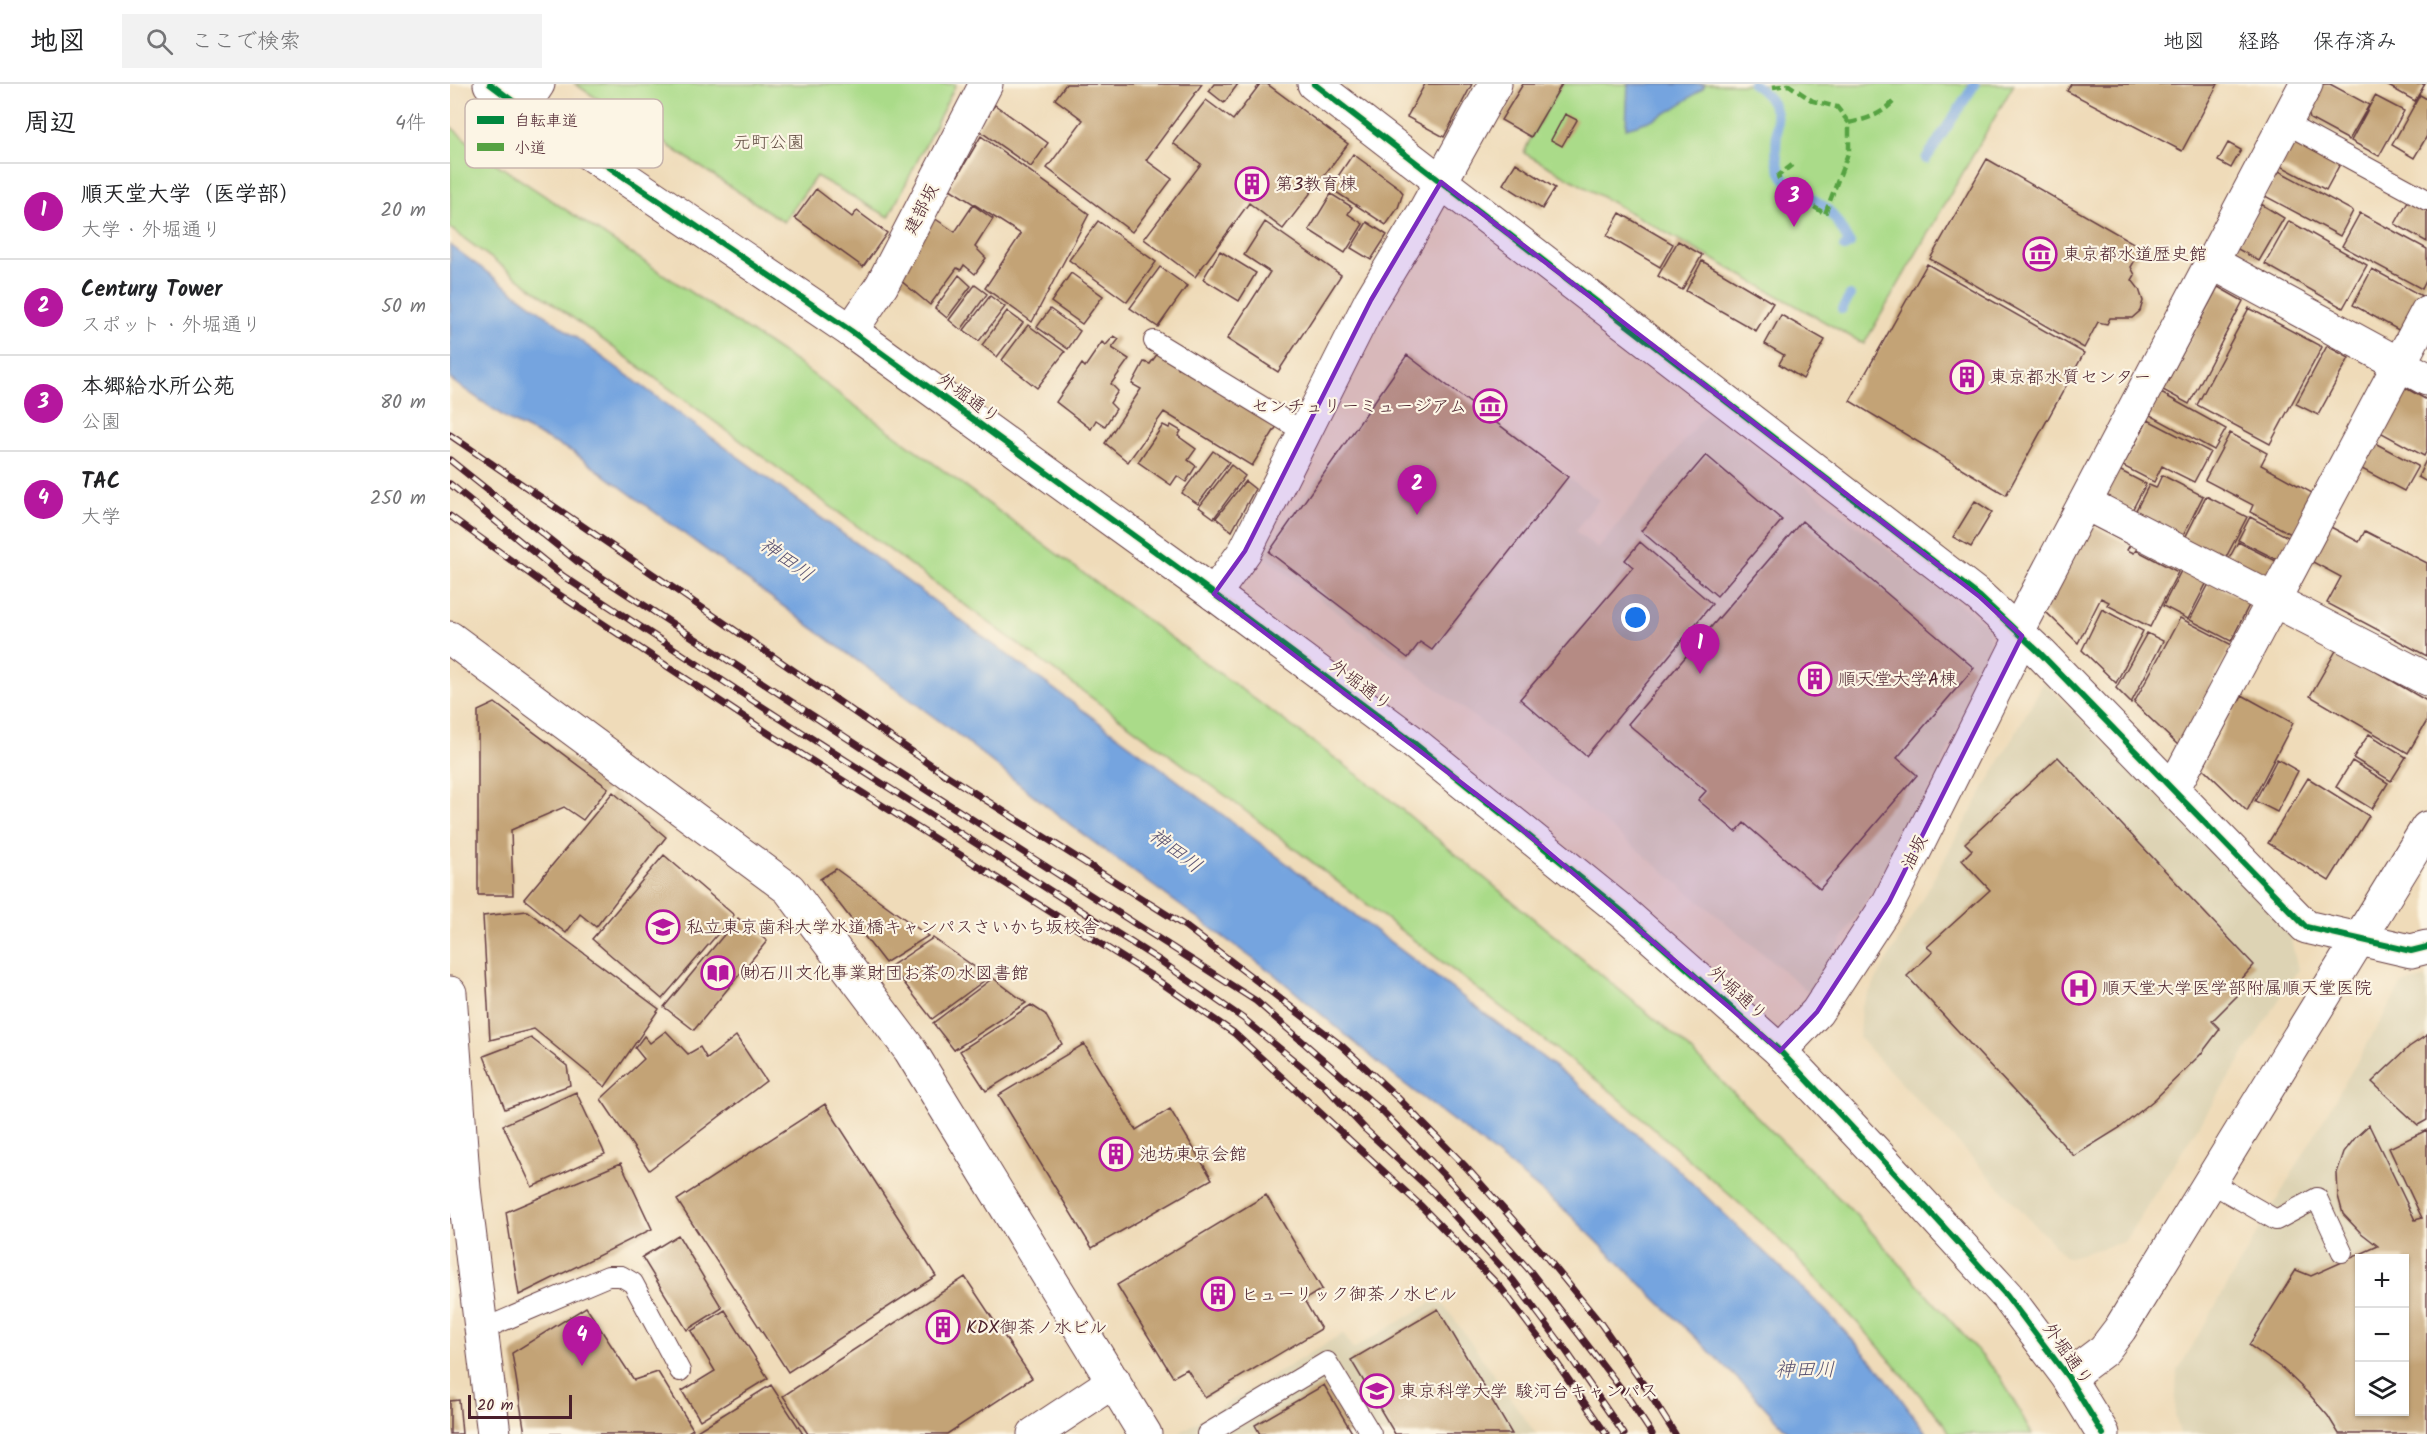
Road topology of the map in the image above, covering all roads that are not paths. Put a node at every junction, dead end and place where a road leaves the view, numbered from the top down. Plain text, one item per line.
1 (490, 84) edge
2 (986, 84) edge
3 (1314, 84) edge
4 (1495, 84) edge
5 (2306, 84) edge
6 (530, 96) edge
7 (2285, 123) junction
8 (628, 168) edge
9 (1441, 182) junction
10 (2427, 200) edge
11 (2213, 263) junction
12 (2427, 312) edge
13 (851, 331) junction
14 (1154, 341) dead end
15 (2413, 371) edge
16 (1304, 432) junction
17 (2085, 503) junction
18 (1214, 594) junction
19 (2272, 600) junction
20 (2019, 633) junction
21 (450, 638) edge
22 (2427, 679) edge
23 (2173, 789) junction
24 (2427, 828) edge
25 (2359, 939) junction
26 (2427, 947) edge
27 (450, 993) edge
28 (1780, 1051) junction
29 (2211, 1182) junction
30 (2342, 1252) dead end
31 (481, 1330) junction
32 (680, 1371) dead end
33 (2068, 1377) junction
34 (1114, 1381) junction
35 (495, 1434) edge
36 (1034, 1434) edge
37 (1145, 1434) edge
38 (1207, 1434) edge
39 (1371, 1434) edge
40 (2103, 1434) edge

1 - 6 street, 外堀通り
2 - 13 street, 建部坂
3 - 9 street
4 - 9 street
5 - 7 street, 油坂
7 - 10 lane
7 - 11 street, 油坂
8 - 13 street, 外堀通り
9 - 16 street
9 - 20 street
11 - 15 street
11 - 17 street, 油坂
12 - 15 street
13 - 18 street, 外堀通り
14 - 16 lane
15 - 19 street
16 - 18 street
17 - 19 street
17 - 20 street, 油坂
18 - 28 street, 外堀通り
19 - 22 street
19 - 23 street
20 - 23 street
20 - 28 street, 油坂
21 - 34 street
23 - 25 street
24 - 25 street
25 - 26 street
25 - 29 street
27 - 31 street
28 - 33 street, 外堀通り
29 - 30 lane
29 - 33 street
31 - 32 lane
31 - 35 street
33 - 40 street, 外堀通り
34 - 36 street
34 - 37 street
38 - 39 lane

